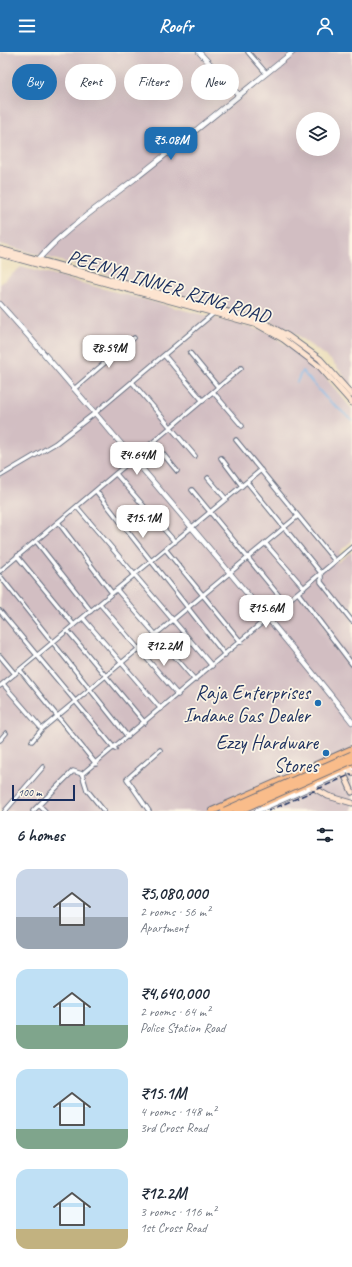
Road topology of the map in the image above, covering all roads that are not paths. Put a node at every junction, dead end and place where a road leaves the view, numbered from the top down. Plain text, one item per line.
1 (199, 52) edge
2 (248, 52) edge
3 (291, 52) edge
4 (210, 64) edge
5 (266, 73) junction
6 (239, 95) edge
7 (233, 100) edge
8 (0, 249) edge
9 (0, 254) edge
10 (37, 261) junction
11 (46, 261) junction
12 (42, 265) junction
13 (0, 304) edge
14 (214, 313) junction
15 (134, 338) dead end
16 (190, 353) dead end
17 (164, 355) junction
18 (241, 368) dead end
19 (132, 382) junction
20 (218, 388) junction
21 (74, 389) junction
22 (213, 392) junction
23 (352, 395) edge
24 (202, 401) junction
25 (352, 403) edge
26 (95, 413) junction
27 (242, 426) dead end
28 (171, 427) junction
29 (236, 440) dead end
30 (154, 443) junction
31 (194, 456) dead end
32 (221, 458) dead end
33 (134, 459) junction
34 (261, 470) junction
35 (177, 471) dead end
36 (116, 474) junction
37 (0, 476) edge
38 (208, 478) dead end
39 (247, 482) junction
40 (242, 486) junction
41 (192, 490) dead end
42 (96, 491) junction
43 (226, 499) junction
44 (77, 507) junction
45 (210, 512) junction
46 (298, 516) junction
47 (58, 522) junction
48 (284, 527) junction
49 (192, 528) junction
50 (36, 541) junction
51 (175, 542) junction
52 (265, 543) junction
53 (352, 547) edge
54 (166, 550) junction
55 (17, 556) junction
56 (247, 558) junction
57 (335, 561) junction
58 (150, 562) junction
59 (0, 571) edge
60 (230, 573) junction
61 (321, 573) junction
62 (135, 574) junction
63 (0, 576) edge
64 (304, 588) junction
65 (117, 590) junction
66 (112, 593) junction
67 (298, 593) junction
68 (202, 595) junction
69 (285, 603) junction
70 (100, 604) junction
71 (187, 608) junction
72 (0, 611) edge
73 (91, 611) junction
74 (83, 618) junction
75 (268, 618) junction
76 (174, 619) junction
77 (352, 620) edge
78 (74, 625) junction
79 (68, 630) junction
80 (155, 635) junction
81 (54, 642) junction
82 (241, 642) junction
83 (137, 649) junction
84 (225, 655) junction
85 (0, 656) edge
86 (37, 656) junction
87 (122, 662) junction
88 (352, 664) edge
89 (212, 666) junction
90 (20, 670) junction
91 (15, 674) junction
92 (106, 675) junction
93 (195, 680) junction
94 (1, 685) edge
95 (90, 689) junction
96 (178, 695) junction
97 (75, 702) junction
98 (161, 709) junction
99 (57, 716) junction
100 (351, 719) edge
101 (145, 723) junction
102 (42, 729) junction
103 (6, 733) dead end
104 (128, 738) junction
105 (0, 740) edge
106 (32, 741) dead end
107 (352, 748) edge
108 (115, 749) junction
109 (160, 750) dead end
110 (344, 753) junction
111 (352, 755) edge
112 (337, 756) junction
113 (96, 764) junction
114 (351, 767) edge
115 (43, 768) dead end
116 (342, 771) junction
117 (82, 774) junction
118 (312, 787) junction
119 (352, 792) edge
120 (352, 803) edge
121 (39, 805) junction
122 (268, 806) junction
123 (5, 811) edge
124 (33, 811) edge
125 (45, 811) edge
126 (104, 811) edge
127 (149, 811) edge
128 (206, 811) edge
129 (212, 811) edge
130 (225, 811) edge
131 (237, 811) edge
132 (245, 811) edge
133 (257, 811) edge
134 (263, 811) edge

1 - 4 street
2 - 5 street
3 - 5 street
5 - 6 street
7 - 10 street
8 - 10 main road, PEENYA INNER RING ROAD
9 - 10 main road, PEENYA INNER RING ROAD
10 - 11 main road, PEENYA INNER RING ROAD
10 - 12 main road, PEENYA INNER RING ROAD
11 - 12 main road
11 - 23 main road, PEENYA INNER RING ROAD
12 - 14 main road, PEENYA INNER RING ROAD
13 - 21 street
14 - 17 street
14 - 25 main road, PEENYA INNER RING ROAD
15 - 21 street
16 - 20 street
17 - 19 street
17 - 24 street
18 - 20 street
19 - 26 street
19 - 28 street
20 - 22 street
21 - 26 street
22 - 24 street
22 - 27 street
24 - 28 street
26 - 33 street
26 - 37 street
28 - 30 street
28 - 31 street
29 - 34 street
30 - 33 street
30 - 35 street
32 - 40 street
33 - 36 street
33 - 49 street
34 - 39 street
34 - 46 street
36 - 42 street
36 - 51 street
38 - 43 street
39 - 40 street
39 - 48 street
40 - 43 street
41 - 45 street
42 - 44 street
42 - 58 street
43 - 45 street
44 - 47 street
44 - 62 street
45 - 49 street
45 - 56 street
46 - 48 street
46 - 57 street
47 - 50 street
47 - 66 street
48 - 52 street
48 - 61 street
49 - 51 street
49 - 60 street
50 - 55 street
50 - 73 street
51 - 54 street
52 - 56 street
52 - 64 street
53 - 57 street
54 - 58 street
54 - 68 street
55 - 59 street
55 - 78 street
56 - 60 street
56 - 69 street
57 - 61 street
58 - 62 street
58 - 71 street
60 - 68 street
60 - 75 street
61 - 64 street
61 - 77 street
62 - 65 street
62 - 76 street
63 - 81 street
64 - 67 street
65 - 66 street
65 - 80 street
66 - 70 street
67 - 69 street
67 - 88 street
68 - 71 street
68 - 82 street
69 - 75 street
70 - 73 street
70 - 83 street
71 - 76 street
71 - 84 street
72 - 86 street
73 - 74 street
74 - 78 street
74 - 87 street
75 - 82 street
75 - 100 street
76 - 80 street
76 - 89 street
78 - 79 street
79 - 81 street
79 - 92 street
80 - 83 street
80 - 93 street
81 - 86 street
81 - 95 street
82 - 84 street
83 - 87 street
83 - 96 street
84 - 89 street
85 - 91 street
86 - 90 street
86 - 97 street
87 - 92 street
87 - 98 street
89 - 93 street
90 - 91 street
90 - 99 street
91 - 94 street
92 - 95 street
92 - 101 street
93 - 96 street
94 - 102 street
95 - 97 street
95 - 104 street
96 - 98 street
97 - 99 street
97 - 108 street
98 - 101 street
99 - 102 street
99 - 113 street
101 - 104 street
102 - 106 street
103 - 105 street
104 - 108 street
107 - 110 highway
107 - 128 street
108 - 113 street
109 - 127 street
110 - 112 highway
110 - 114 main road
111 - 130 highway, bridge
112 - 116 main road
112 - 129 highway
113 - 117 street
114 - 116 highway
114 - 131 highway, bridge
115 - 123 street
116 - 118 street
116 - 119 main road
116 - 132 highway
117 - 121 street
117 - 126 street
118 - 120 main road
118 - 122 street
121 - 124 street
121 - 125 street
122 - 133 street
122 - 134 street

